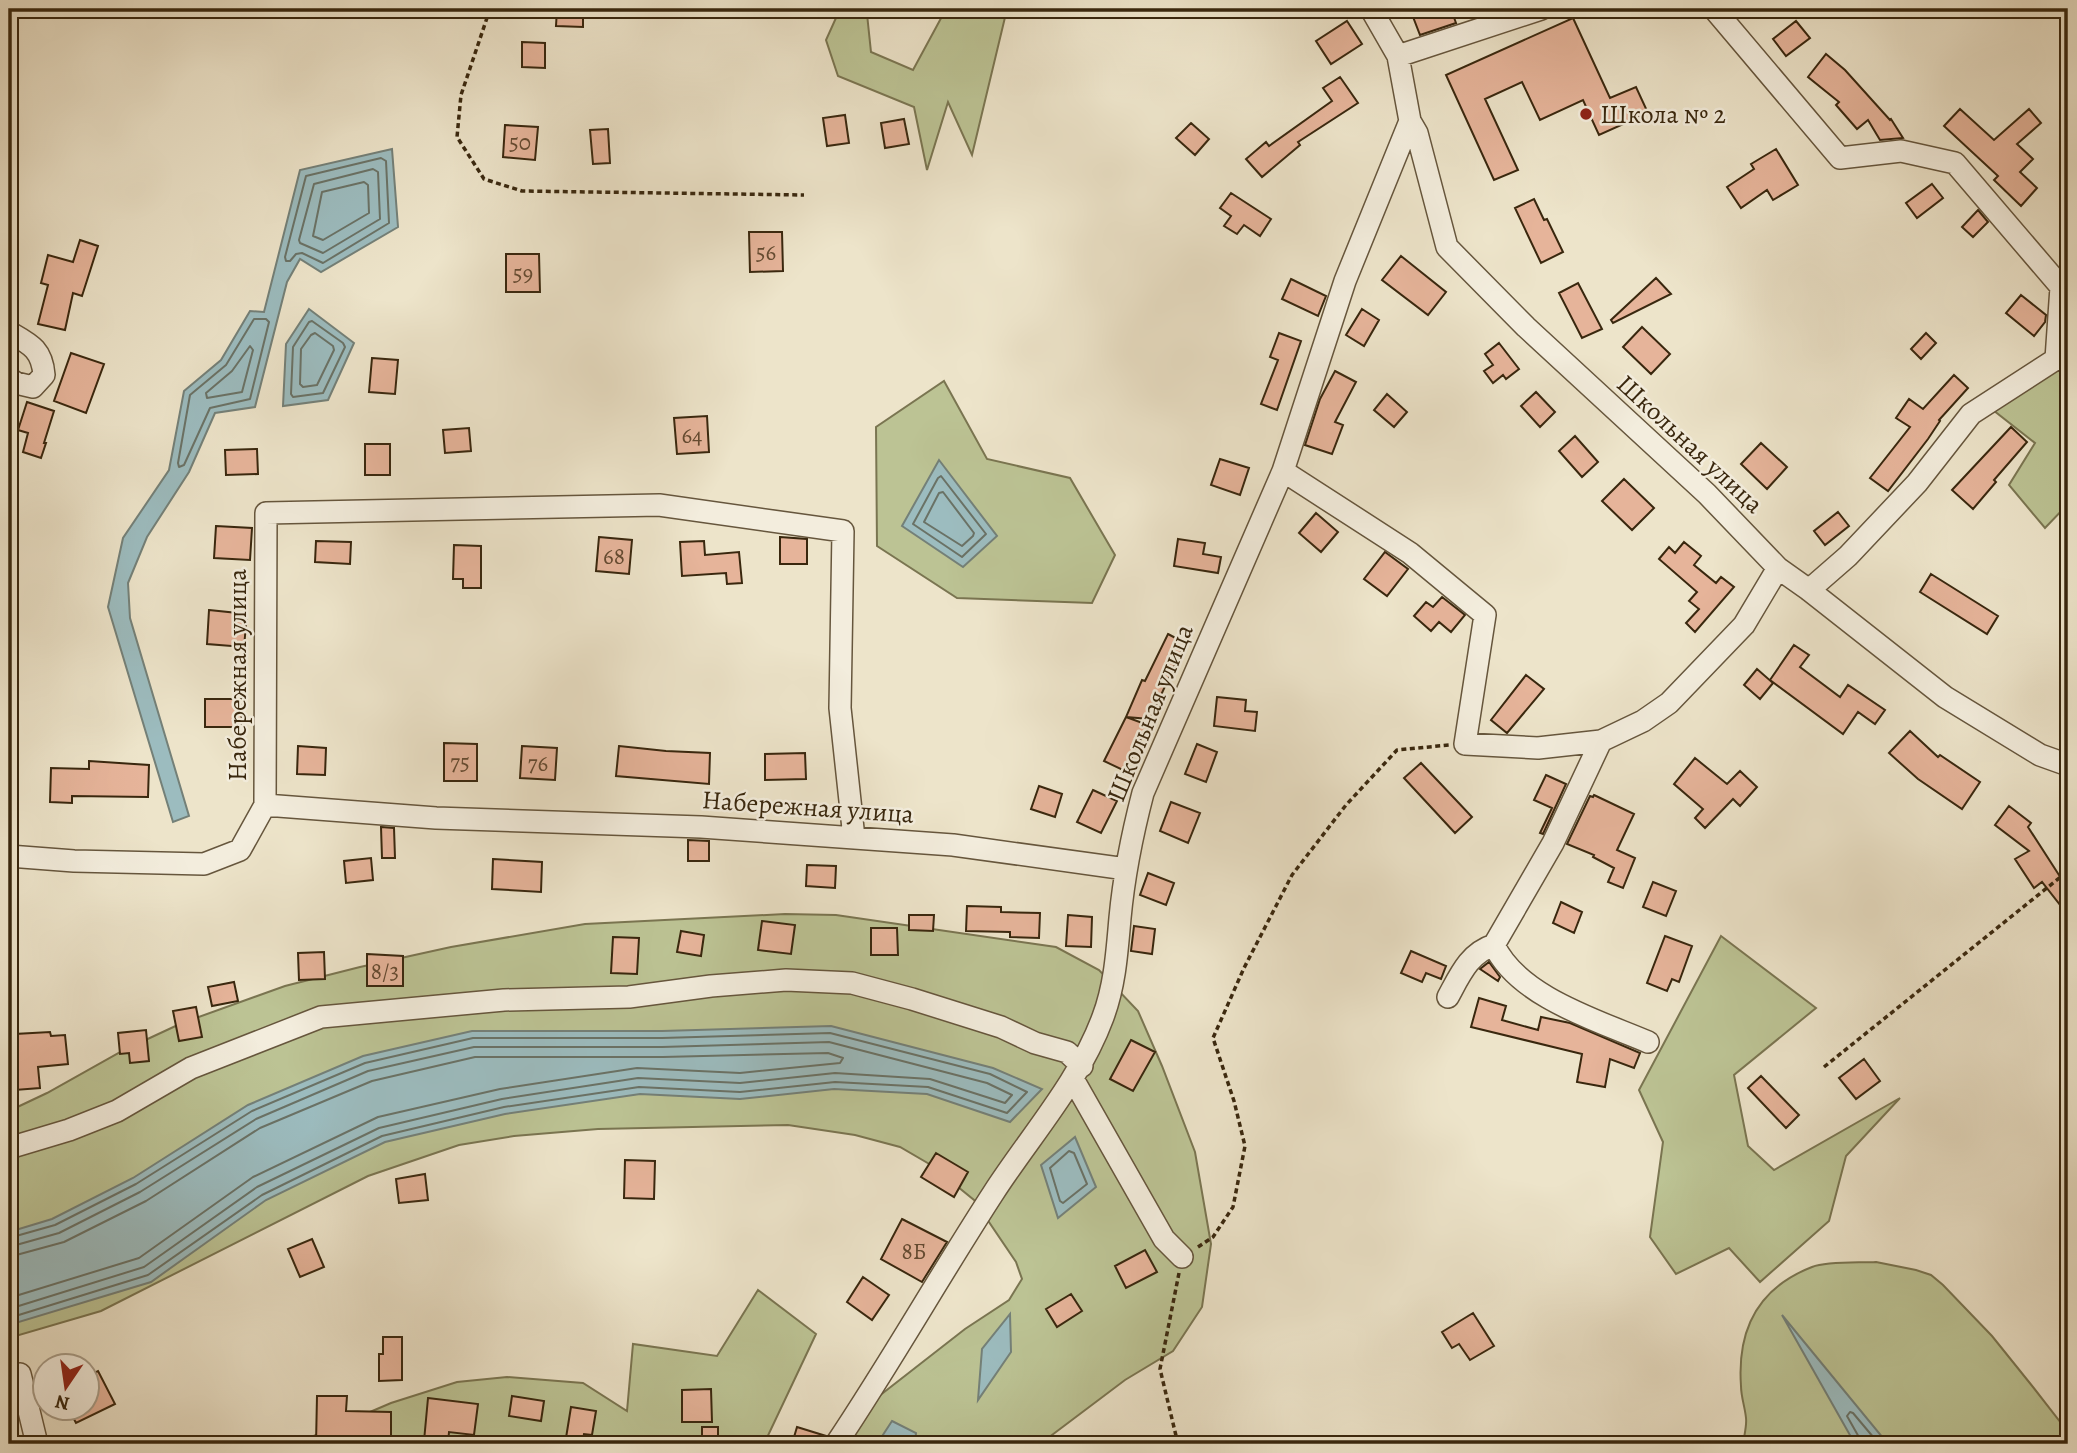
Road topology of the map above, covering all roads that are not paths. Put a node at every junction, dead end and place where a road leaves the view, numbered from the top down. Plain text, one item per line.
1 (1371, 9) edge
2 (1541, 9) edge
3 (1714, 9) edge
4 (1398, 56) junction
5 (1410, 121) junction
6 (9, 332) edge
7 (2062, 360) edge
8 (9, 378) edge
9 (1283, 471) junction
10 (1778, 568) junction
11 (1809, 590) junction
12 (1601, 741) junction
13 (2040, 755) junction
14 (2068, 765) edge
15 (2068, 780) edge
16 (265, 805) junction
17 (854, 838) junction
18 (9, 856) edge
19 (1126, 869) junction
20 (1494, 946) junction
21 (1447, 998) dead end
22 (1648, 1042) dead end
23 (1077, 1072) junction
24 (9, 1148) edge
25 (1182, 1257) road end
26 (9, 1376) edge
27 (37, 1444) edge
28 (836, 1444) edge

1 - 4 street, Школьная улица
2 - 4 street
3 - 7 street
4 - 5 street, Школьная улица
5 - 9 street, Школьная улица
5 - 10 street, Школьная улица
6 - 8 street
7 - 11 street
9 - 12 street
9 - 19 street, Школьная улица
10 - 11 street, Школьная улица
10 - 12 street
11 - 13 street, Школьная улица
12 - 20 street
13 - 14 street, Школьная улица
13 - 15 street, Школьная улица
16 - 17 street, Набережная улица
16 - 17 street, Набережная улица
16 - 18 street
17 - 19 street, Набережная улица
19 - 23 street, Школьная улица
20 - 21 street
20 - 22 street
23 - 24 street
23 - 25 street
23 - 28 street
26 - 27 street

